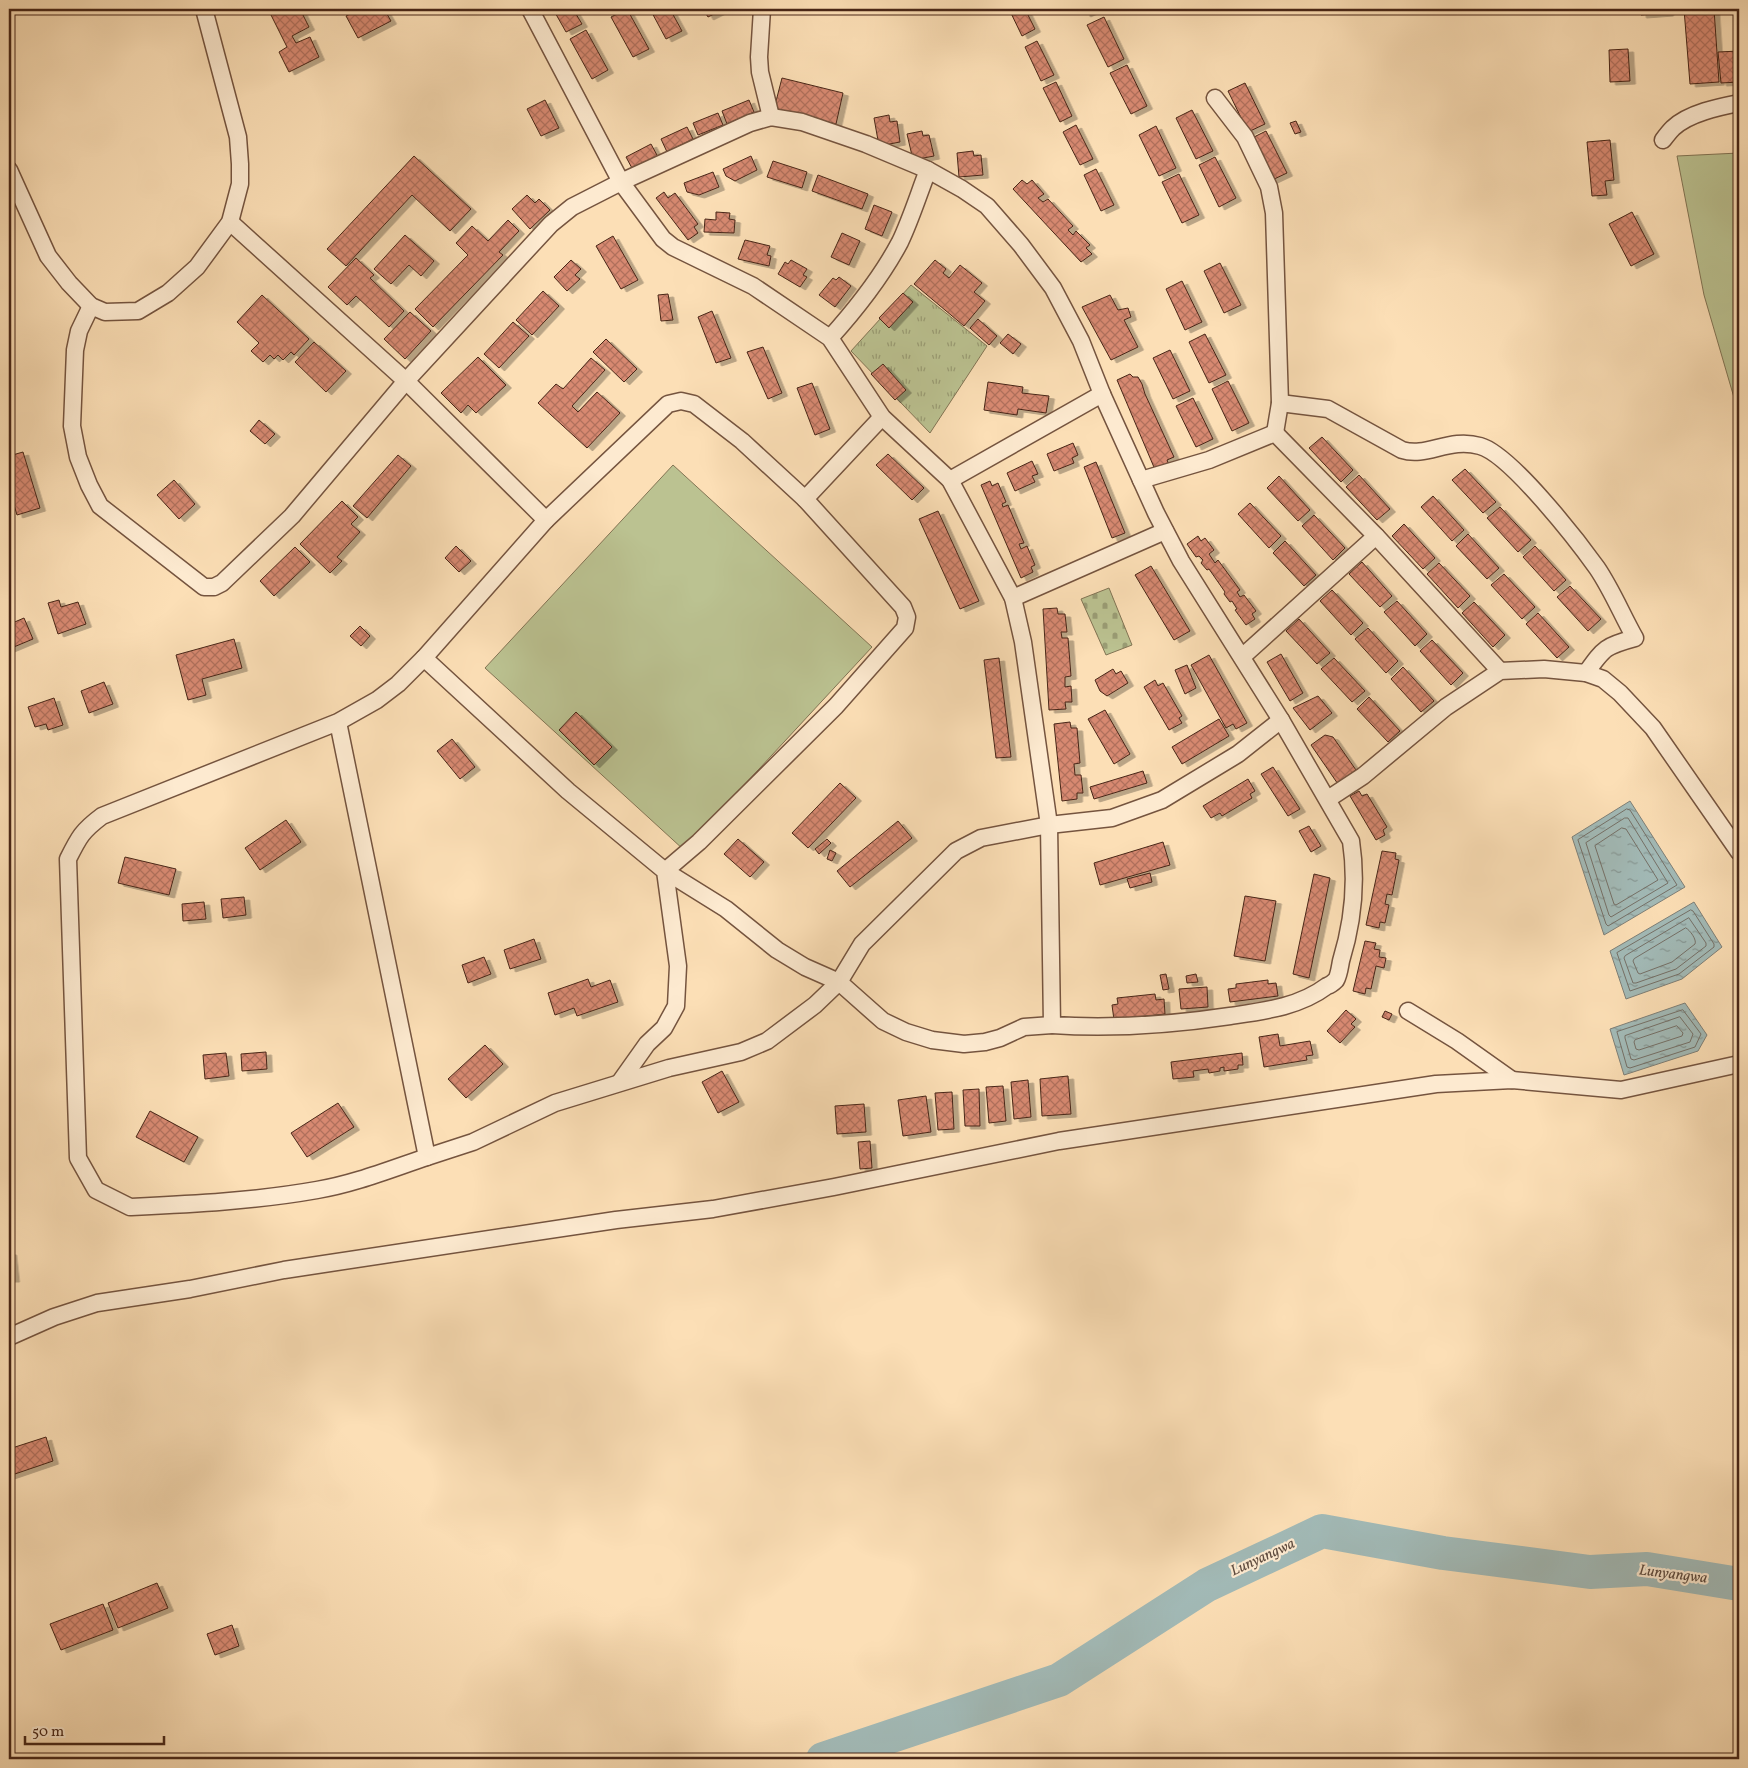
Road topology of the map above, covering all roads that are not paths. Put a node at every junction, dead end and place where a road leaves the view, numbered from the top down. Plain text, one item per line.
1 (204, 9) edge
2 (530, 9) edge
3 (762, 9) edge
4 (1215, 98) dead end
5 (1739, 103) edge
6 (771, 117) junction
7 (1663, 140) dead end
8 (9, 170) edge
9 (928, 170) junction
10 (620, 182) junction
11 (230, 222) junction
12 (91, 306) junction
13 (830, 338) junction
14 (406, 381) junction
15 (1102, 394) junction
16 (1280, 403) junction
17 (882, 417) junction
18 (1275, 433) junction
19 (950, 480) junction
20 (1141, 480) junction
21 (805, 499) junction
22 (546, 520) junction
23 (1165, 531) junction
24 (1376, 536) junction
25 (1013, 598) junction
26 (424, 658) junction
27 (1242, 658) junction
28 (1500, 671) junction
29 (1586, 673) junction
30 (1281, 720) junction
31 (338, 722) junction
32 (1328, 799) junction
33 (1048, 825) junction
34 (1739, 852) edge
35 (665, 871) junction
36 (839, 982) junction
37 (1408, 1011) dead end
38 (1052, 1025) junction
39 (1739, 1064) edge
40 (1512, 1080) junction
41 (620, 1082) junction
42 (427, 1157) junction
43 (9, 1337) edge

1 - 11 street
2 - 10 street
3 - 6 street
4 - 16 street
5 - 7 street
6 - 9 street
6 - 10 street
8 - 12 street
9 - 13 street
9 - 15 street
10 - 13 street
10 - 14 street
11 - 12 street
11 - 14 street
12 - 14 street
13 - 17 street
14 - 22 street
15 - 19 street
15 - 20 street
16 - 18 street
16 - 29 street
17 - 19 street
17 - 21 street
18 - 20 street
18 - 24 street
19 - 25 street
20 - 23 street
21 - 22 street
21 - 35 street
22 - 26 street
23 - 25 street
23 - 27 street
24 - 27 street
24 - 28 street
25 - 33 street
26 - 31 street
26 - 35 street
27 - 30 street
28 - 29 street
28 - 32 street
29 - 34 street
30 - 32 street
30 - 33 street
31 - 42 street
31 - 42 street
32 - 38 street
33 - 36 street
33 - 38 street
35 - 36 street
35 - 41 street
36 - 38 street
36 - 41 street
37 - 40 street
39 - 40 street
40 - 43 street
41 - 42 street

